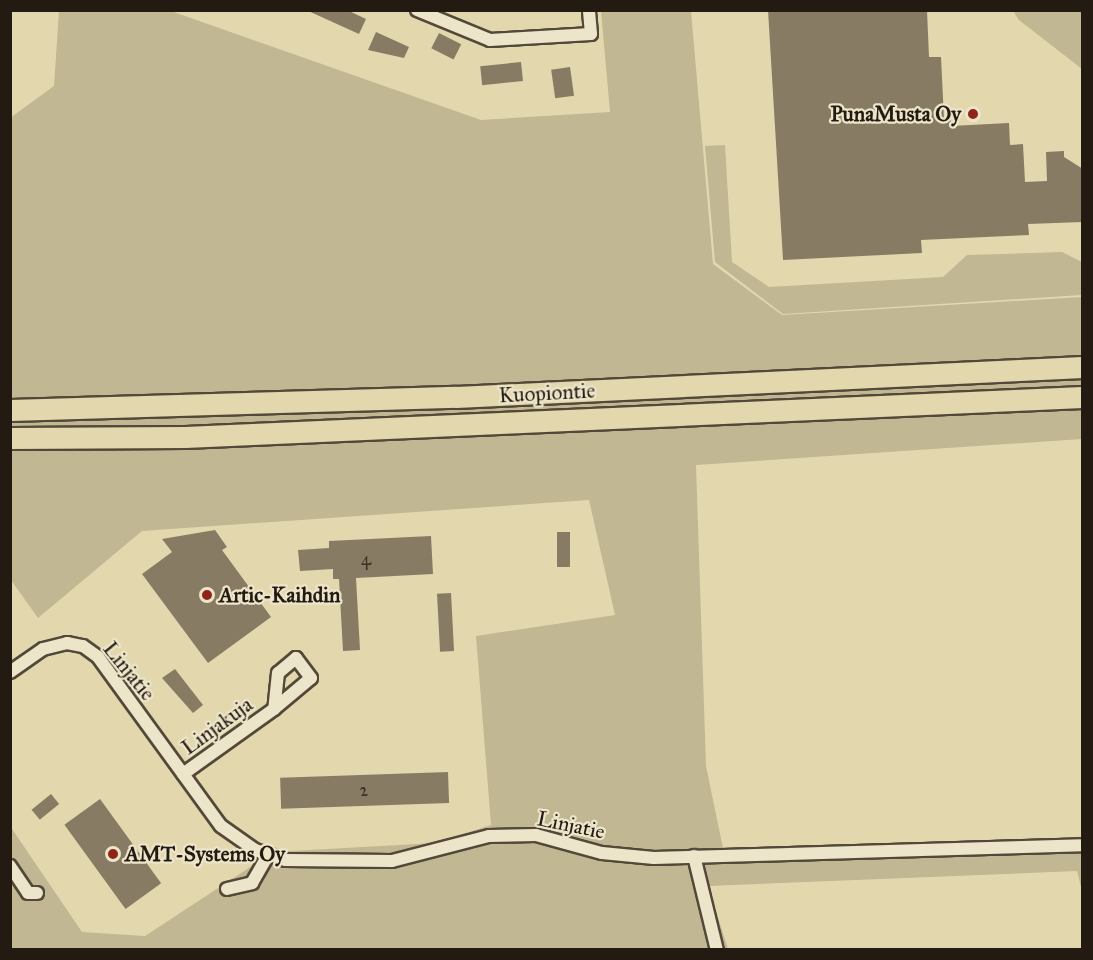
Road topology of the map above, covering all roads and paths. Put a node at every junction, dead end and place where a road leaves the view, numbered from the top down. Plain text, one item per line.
1 (417, 10) edge
2 (589, 10) edge
3 (1083, 367) edge
4 (1083, 397) edge
5 (10, 410) edge
6 (10, 438) edge
7 (10, 672) edge
8 (274, 709) dead end
9 (183, 774) junction
10 (1083, 845) edge
11 (268, 855) junction
12 (694, 856) junction
13 (10, 866) edge
14 (227, 889) dead end
15 (37, 893) dead end
16 (717, 950) edge

1 - 2 street
3 - 5 highway, Kuopiontie
4 - 6 highway, Kuopiontie
7 - 9 street, Linjatie
8 - 9 street, Linjakuja
9 - 11 street, Linjatie
10 - 12 street, Linjatie
11 - 12 street, Linjatie
11 - 14 street
12 - 16 street
13 - 15 street

